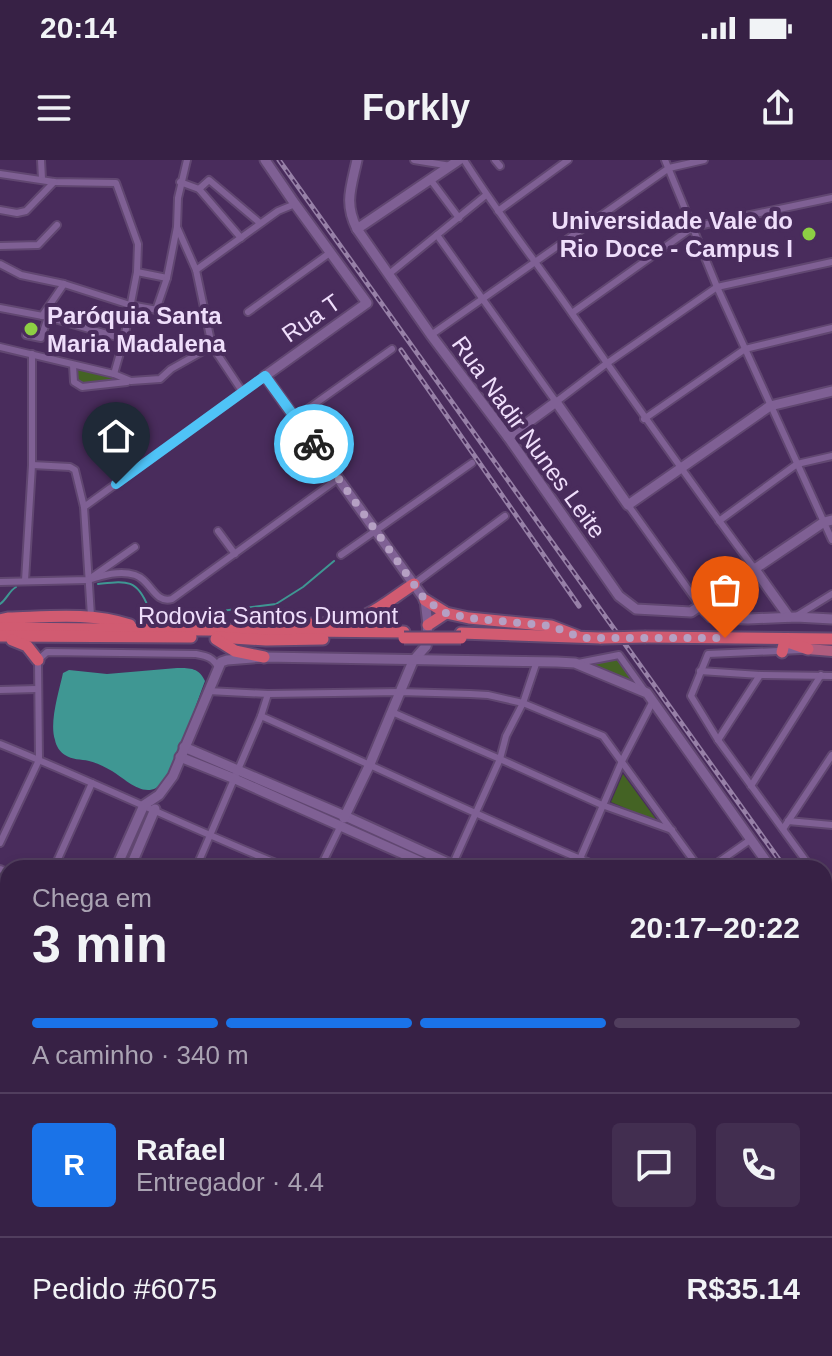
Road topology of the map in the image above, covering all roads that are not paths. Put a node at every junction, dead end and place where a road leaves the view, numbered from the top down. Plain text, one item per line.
1 (41, 160) edge
2 (187, 160) edge
3 (265, 160) edge
4 (357, 160) edge
5 (414, 160) edge
6 (568, 160) edge
7 (665, 160) edge
8 (704, 160) edge
9 (458, 162) edge
10 (669, 168) junction
11 (0, 174) edge
12 (42, 179) junction
13 (430, 179) junction
14 (54, 182) junction
15 (180, 182) junction
16 (199, 189) junction
17 (486, 195) junction
18 (832, 198) edge
19 (295, 204) junction
20 (0, 210) edge
21 (498, 211) junction
22 (459, 218) junction
23 (260, 223) junction
24 (57, 225) dead end
25 (177, 227) junction
26 (693, 227) junction
27 (357, 229) junction
28 (437, 235) junction
29 (241, 238) junction
30 (0, 246) edge
31 (331, 252) junction
32 (534, 261) junction
33 (832, 262) edge
34 (0, 264) edge
35 (196, 270) junction
36 (137, 272) junction
37 (389, 274) junction
38 (167, 278) junction
39 (64, 284) junction
40 (717, 287) junction
41 (482, 299) junction
42 (130, 305) junction
43 (0, 308) edge
44 (156, 310) junction
45 (248, 312) dead end
46 (572, 313) junction
47 (45, 317) junction
48 (207, 319) junction
49 (832, 328) edge
50 (26, 335) dead end
51 (431, 335) junction
52 (124, 339) junction
53 (212, 346) junction
54 (0, 347) edge
55 (392, 349) dead end
56 (745, 349) junction
57 (32, 354) junction
58 (606, 364) junction
59 (73, 365) junction
60 (114, 374) junction
61 (265, 376) junction
62 (131, 381) junction
63 (242, 391) junction
64 (832, 391) edge
65 (556, 402) junction
66 (770, 406) junction
67 (295, 418) junction
68 (644, 419) junction
69 (508, 437) junction
70 (832, 456) edge
71 (472, 463) dead end
72 (797, 464) junction
73 (32, 465) junction
74 (681, 470) junction
75 (339, 478) junction
76 (628, 505) junction
77 (84, 507) junction
78 (505, 516) dead end
79 (719, 521) junction
80 (828, 521) edge
81 (218, 531) dead end
82 (377, 532) junction
83 (832, 540) edge
84 (135, 547) dead end
85 (235, 554) junction
86 (341, 555) dead end
87 (754, 568) junction
88 (88, 580) junction
89 (25, 581) junction
90 (0, 582) edge
91 (414, 584) junction
92 (832, 594) edge
93 (425, 600) junction
94 (701, 607) junction
95 (446, 613) junction
96 (91, 616) junction
97 (792, 617) junction
98 (832, 619) edge
99 (0, 620) edge
100 (428, 625) junction
101 (0, 628) edge
102 (142, 628) junction
103 (209, 633) junction
104 (404, 635) junction
105 (0, 637) edge
106 (579, 637) junction
107 (832, 639) edge
108 (266, 640) junction
109 (781, 644) junction
110 (426, 646) junction
111 (808, 649) joint
112 (832, 651) edge
113 (264, 657) junction
114 (38, 660) junction
115 (413, 661) junction
116 (446, 661) junction
117 (537, 661) junction
118 (575, 663) junction
119 (218, 667) junction
120 (700, 671) junction
121 (760, 675) junction
122 (821, 675) junction
123 (832, 676) edge
124 (37, 689) junction
125 (0, 690) edge
126 (208, 691) junction
127 (400, 692) junction
128 (268, 694) junction
129 (650, 697) junction
130 (523, 703) junction
131 (392, 712) junction
132 (261, 716) junction
133 (718, 740) junction
134 (0, 744) edge
135 (184, 747) junction
136 (832, 755) edge
137 (180, 757) junction
138 (500, 759) junction
139 (39, 760) junction
140 (622, 761) junction
141 (370, 764) junction
142 (236, 774) junction
143 (92, 783) junction
144 (751, 786) junction
145 (151, 805) junction
146 (602, 805) junction
147 (475, 814) junction
148 (343, 820) junction
149 (788, 821) junction
150 (832, 825) edge
151 (783, 829) junction
152 (672, 830) junction
153 (210, 837) junction
154 (750, 840) junction
155 (0, 843) edge
156 (579, 859) joint
157 (58, 860) edge
158 (120, 860) edge
159 (136, 860) edge
160 (200, 860) edge
161 (268, 860) edge
162 (324, 860) edge
163 (420, 860) edge
164 (437, 860) edge
165 (457, 860) edge
166 (693, 860) edge
167 (721, 860) edge
168 (765, 860) edge
169 (805, 860) edge
170 (832, 1098) edge
171 (832, 1110) edge

1 - 12 street
2 - 15 street
3 - 19 street
4 - 27 street
5 - 9 street
6 - 21 street
7 - 10 street
8 - 10 street
9 - 13 street
9 - 17 street
10 - 26 street
10 - 32 street
11 - 12 street
12 - 14 street
13 - 22 street
13 - 27 street
14 - 20 street
14 - 36 street
15 - 16 street
15 - 25 street
16 - 23 street
16 - 29 street
17 - 21 street
17 - 22 street
18 - 26 street
19 - 23 street
19 - 31 street
21 - 32 street
22 - 28 street
23 - 29 street
24 - 30 street
25 - 35 street
25 - 38 street
26 - 40 street
26 - 46 street
27 - 37 street, Rua Nadir Nunes Leite
28 - 37 street
28 - 41 street
29 - 35 street
31 - 45 street
31 - 61 street, Rua T
32 - 41 street
32 - 46 street
33 - 40 street
34 - 39 street
35 - 48 street
36 - 38 street
36 - 42 street
37 - 51 street, Rua Nadir Nunes Leite
38 - 44 street
39 - 42 street
39 - 47 street
40 - 56 street
40 - 58 street
41 - 51 street
41 - 65 street
42 - 44 street
42 - 52 street
43 - 47 street
44 - 48 street
46 - 58 street
47 - 50 street
47 - 52 street
48 - 53 street
49 - 56 street
51 - 69 street, Rua Nadir Nunes Leite
52 - 60 street
53 - 62 street
53 - 63 street
54 - 57 street
55 - 67 street
56 - 66 street
56 - 68 street
57 - 59 street
57 - 73 street
58 - 65 street
58 - 68 street
59 - 60 street
59 - 62 street
60 - 62 street
61 - 63 street, Rua T
61 - 67 street
63 - 77 street, Rua T
64 - 66 street
65 - 69 street
65 - 76 street
66 - 72 street
66 - 74 street
67 - 75 street
68 - 74 street
69 - 94 street, Rua Nadir Nunes Leite
70 - 72 street
71 - 82 street
72 - 79 street
72 - 80 street
73 - 77 street
73 - 89 street
74 - 76 street
74 - 79 street
75 - 82 street
75 - 85 street
76 - 94 street
77 - 88 street
78 - 91 street
79 - 87 street
80 - 83 street
80 - 87 street
81 - 85 street
82 - 86 street
82 - 91 street
84 - 88 street
85 - 88 street
87 - 94 street
87 - 97 street
88 - 89 street
88 - 96 street
89 - 90 street
91 - 93 street
91 - 103 highway
92 - 97 street
93 - 95 highway
93 - 100 street
94 - 97 street
95 - 100 highway
95 - 106 highway
96 - 99 highway
96 - 102 highway
97 - 98 street
100 - 110 street
101 - 102 highway, Rodovia Santos Dumont
102 - 103 highway, Rodovia Santos Dumont
103 - 104 highway, Rodovia Santos Dumont
103 - 105 highway, Rodovia Santos Dumont
103 - 108 highway, Rodovia Santos Dumont
103 - 113 highway
104 - 106 highway, Rodovia Santos Dumont, bridge
104 - 108 highway, Rodovia Santos Dumont
105 - 114 highway
106 - 109 highway, Rodovia Santos Dumont, bridge
107 - 109 highway, Rodovia Santos Dumont
108 - 113 highway
109 - 111 highway
109 - 120 street
110 - 115 street
110 - 116 street
111 - 112 main road
113 - 115 street
113 - 119 street
114 - 119 street
114 - 124 street
115 - 116 street
115 - 127 street
116 - 117 street
117 - 118 street
117 - 130 street
118 - 129 street
118 - 129 street
119 - 126 street
120 - 121 street
120 - 133 street
121 - 122 street
121 - 133 street
122 - 123 street
122 - 144 street
124 - 125 street
124 - 139 street
126 - 128 street
126 - 135 street
127 - 128 street
127 - 130 street
127 - 131 street
128 - 132 street
129 - 140 street
129 - 154 street
130 - 138 street
130 - 140 street
131 - 138 street
131 - 141 street
132 - 141 street
132 - 142 street
133 - 144 street
134 - 139 street
135 - 137 street
135 - 142 street
136 - 149 street
137 - 142 street
137 - 145 street
138 - 146 street
138 - 147 street
139 - 143 street
139 - 155 street
140 - 146 street
140 - 152 street
141 - 147 street
141 - 148 street
142 - 148 street
142 - 153 street
143 - 145 street
143 - 157 street
144 - 151 street
145 - 153 street
145 - 158 street
145 - 159 street
146 - 152 street
146 - 156 street
147 - 156 street
147 - 165 street
148 - 162 street
148 - 163 street
148 - 164 street
149 - 150 street
149 - 151 street
151 - 169 street
152 - 166 street
153 - 160 street
153 - 161 street
154 - 167 street
154 - 168 street
170 - 171 street

